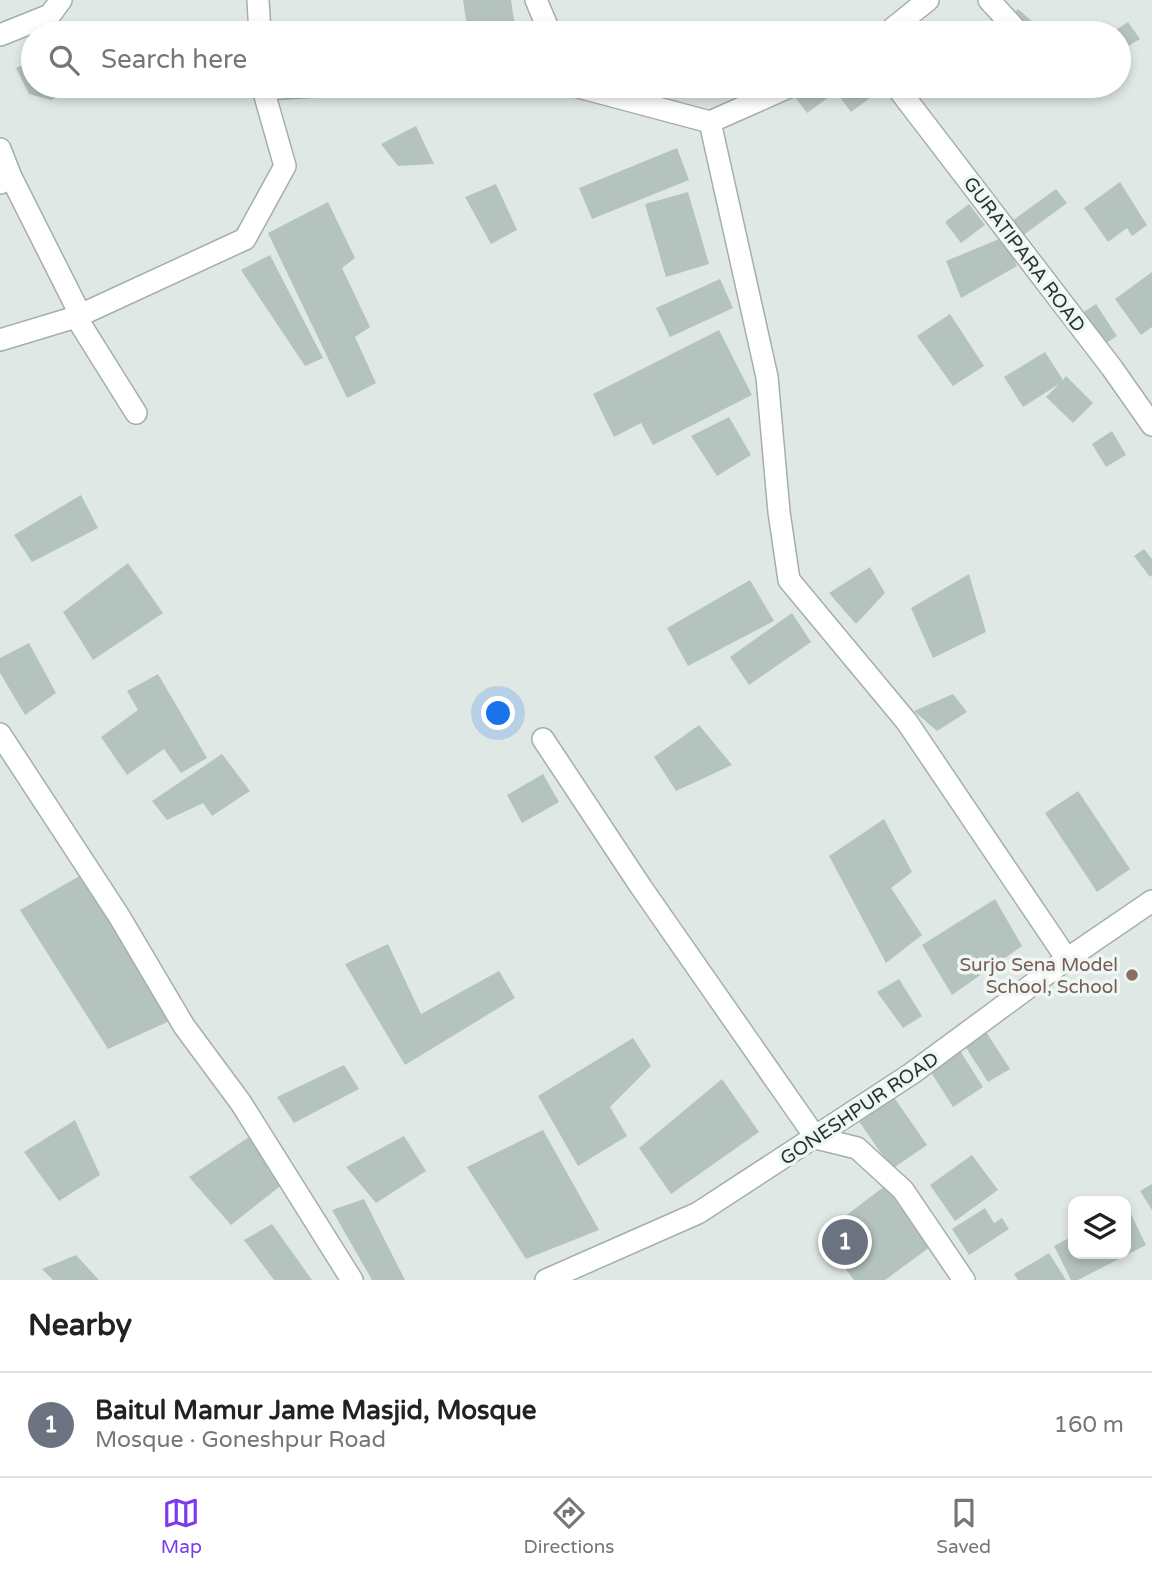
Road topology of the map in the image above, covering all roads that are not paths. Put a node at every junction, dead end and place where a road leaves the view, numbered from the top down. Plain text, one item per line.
1 (61, 0) edge
2 (258, 0) edge
3 (536, 0) edge
4 (928, 0) edge
5 (989, 0) edge
6 (35, 21) edge
7 (259, 21) edge
8 (545, 21) edge
9 (902, 21) edge
10 (1008, 21) edge
11 (21, 27) edge
12 (0, 35) edge
13 (266, 98) edge
14 (620, 98) edge
15 (764, 98) edge
16 (905, 98) edge
17 (710, 122) junction
18 (0, 149) edge
19 (5, 180) edge
20 (78, 316) junction
21 (0, 340) edge
22 (136, 413) dead end
23 (1152, 425) edge
24 (0, 734) edge
25 (543, 739) dead end
26 (1152, 901) edge
27 (1067, 960) junction
28 (816, 1138) junction
29 (352, 1280) edge
30 (546, 1280) edge
31 (964, 1280) edge

1 - 6 street
2 - 7 street
3 - 8 street
4 - 9 street
5 - 10 street
11 - 12 street
13 - 20 street
14 - 17 street
15 - 17 street
16 - 23 street, GURATIPARA ROAD
17 - 27 street
18 - 19 street
19 - 20 street
20 - 21 street
20 - 22 street
24 - 29 street
25 - 28 street
26 - 27 street, GONESHPUR ROAD
27 - 28 street, GONESHPUR ROAD
28 - 30 street, GONESHPUR ROAD
28 - 31 street

